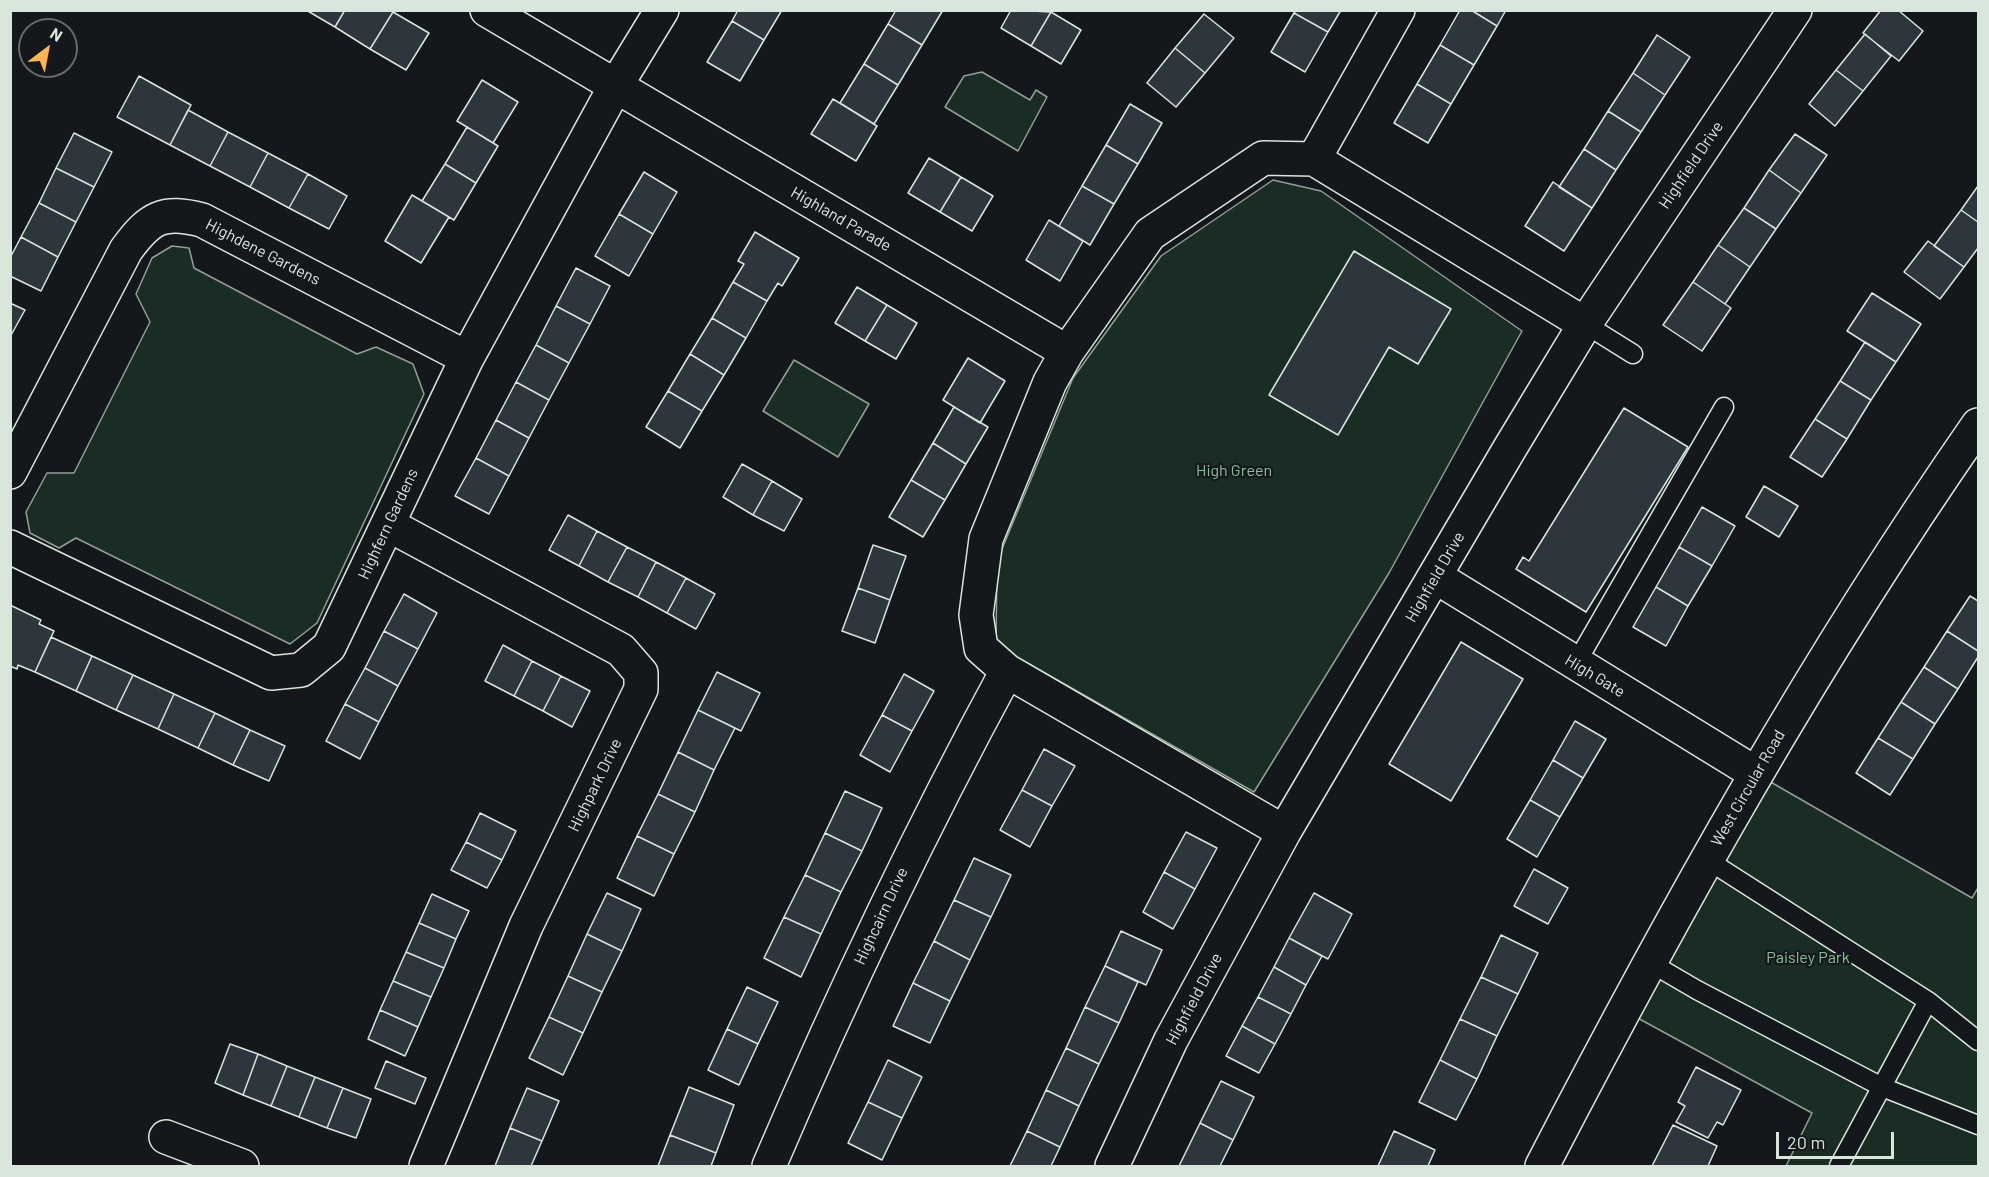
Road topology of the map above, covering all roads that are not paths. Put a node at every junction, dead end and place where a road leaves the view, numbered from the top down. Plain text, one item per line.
1 (487, 10) edge
2 (662, 10) edge
3 (1398, 10) edge
4 (1795, 10) edge
5 (615, 87) junction
6 (1314, 159) junction
7 (1585, 324) junction
8 (1067, 352) junction
9 (1633, 354) dead end
10 (467, 358) junction
11 (1724, 407) dead end
12 (1978, 424) edge
13 (10, 472) edge
14 (388, 525) junction
15 (10, 547) edge
16 (1436, 577) junction
17 (1575, 664) junction
18 (1007, 671) junction
19 (1755, 773) junction
20 (1284, 832) junction
21 (1706, 859) junction
22 (1649, 962) junction
23 (1928, 1001) junction
24 (1978, 1041) edge
25 (1882, 1088) junction
26 (1978, 1125) edge
27 (183, 1151) edge
28 (242, 1167) edge
29 (426, 1167) edge
30 (769, 1167) edge
31 (1112, 1167) edge
32 (1542, 1167) edge
33 (1839, 1167) edge

1 - 5 main road
2 - 5 main road, Highfern Gardens
3 - 6 main road
4 - 7 main road, Highfield Drive
5 - 8 main road, Highland Parade
5 - 10 main road, Highfern Gardens
6 - 7 main road
6 - 8 main road
7 - 9 lane
7 - 16 main road, Highfield Drive
8 - 18 main road
10 - 13 main road, Highdene Gardens
10 - 14 main road, Highfern Gardens
11 - 17 lane
12 - 19 main road, West Circular Road
14 - 15 main road, Highfern Gardens
14 - 29 main road, Highpark Drive
16 - 17 main road, High Gate
16 - 20 main road, Highfield Drive
17 - 19 main road, High Gate
18 - 20 main road
18 - 30 main road, Highcairn Drive
19 - 21 main road, West Circular Road
20 - 31 main road, Highfield Drive
21 - 22 main road, West Circular Road
21 - 23 lane
22 - 25 lane
22 - 32 main road, West Circular Road
23 - 24 lane
23 - 25 lane
25 - 26 lane
25 - 33 lane
27 - 28 main road

